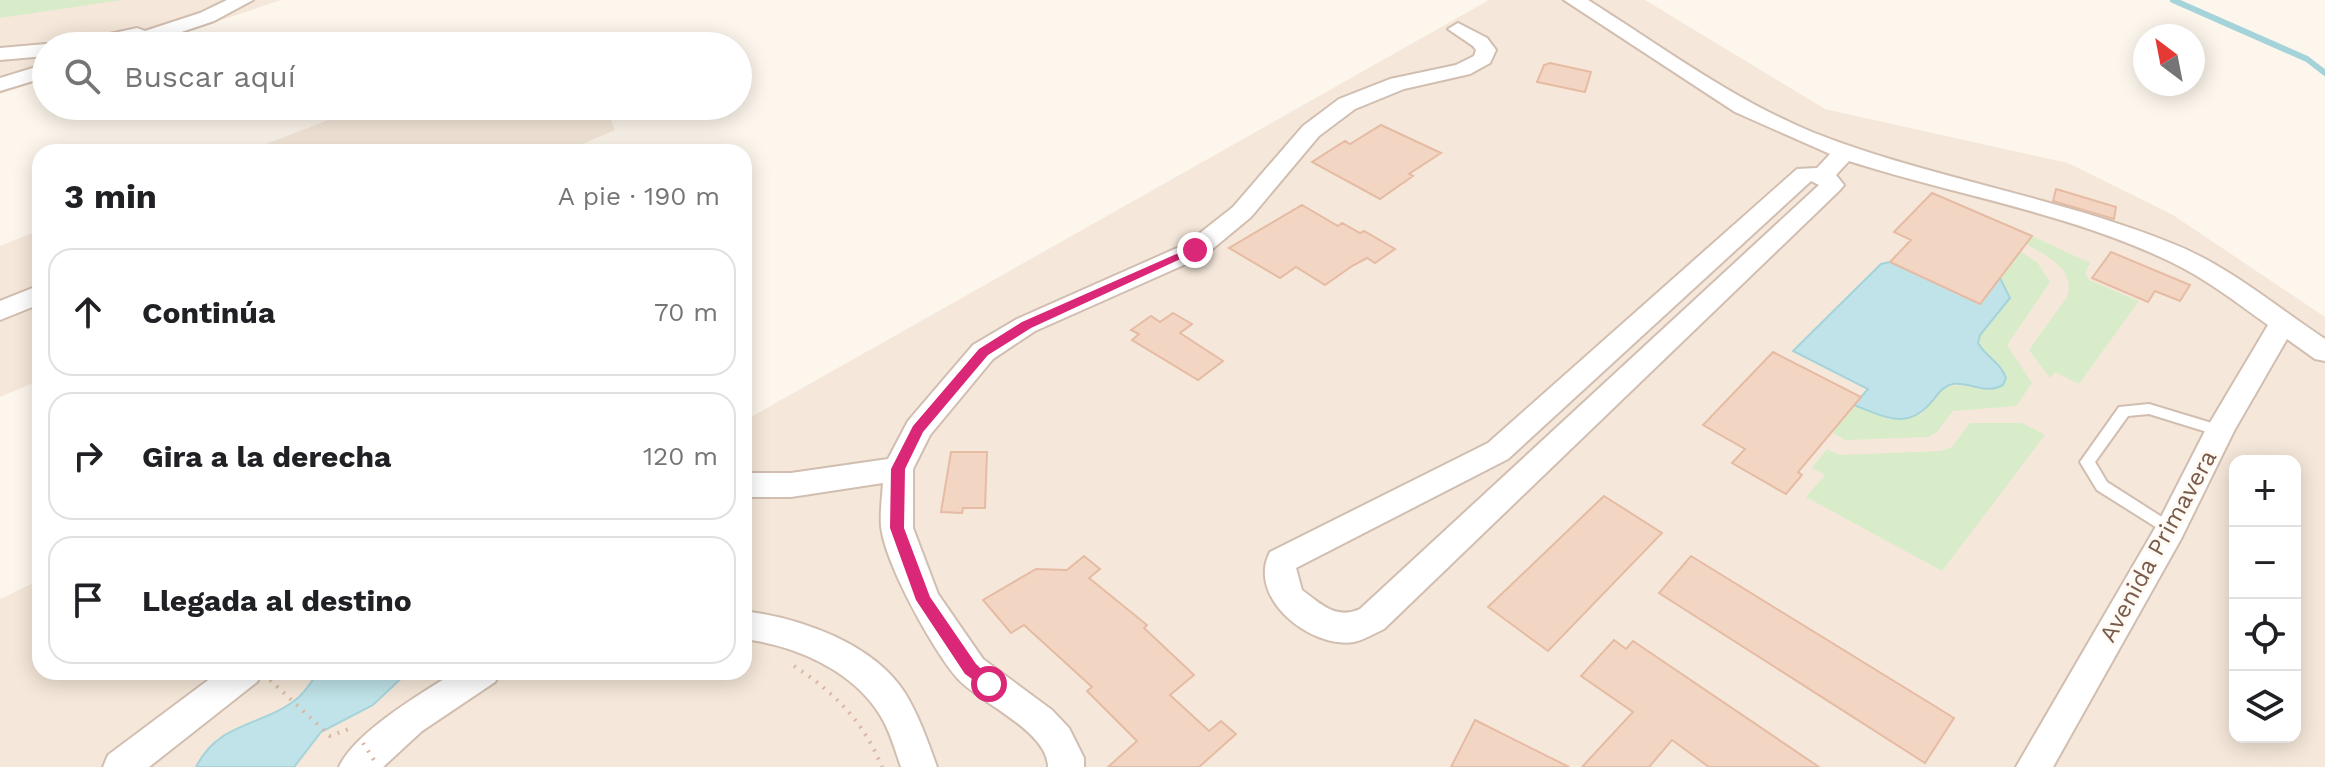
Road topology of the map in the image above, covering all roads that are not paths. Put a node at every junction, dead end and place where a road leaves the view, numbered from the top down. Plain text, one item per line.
1 (243, 0) edge
2 (1574, 0) edge
3 (196, 21) junction
4 (1458, 29) dead end
5 (145, 32) edge
6 (162, 32) edge
7 (32, 51) edge
8 (0, 54) edge
9 (32, 75) edge
10 (0, 85) edge
11 (1846, 151) junction
12 (1823, 175) junction
13 (32, 297) edge
14 (0, 311) edge
15 (2282, 324) junction
16 (2325, 352) edge
17 (2220, 431) junction
18 (898, 469) junction
19 (752, 485) edge
20 (2170, 530) junction
21 (752, 625) edge
22 (235, 680) edge
23 (471, 680) edge
24 (365, 757) edge
25 (121, 767) edge
26 (919, 767) edge
27 (1066, 767) edge
28 (2034, 767) edge

1 - 3 street
2 - 11 street
3 - 5 street
3 - 6 street
4 - 18 street
7 - 8 street
9 - 10 street
11 - 12 street
11 - 15 street
12 - 12 street
13 - 14 street
15 - 16 street
15 - 17 street, Avenida Primavera
17 - 20 street, Avenida Primavera
17 - 20 lane
18 - 19 street
18 - 27 street
20 - 28 street, Avenida Primavera
21 - 26 street
22 - 25 street
23 - 24 street

